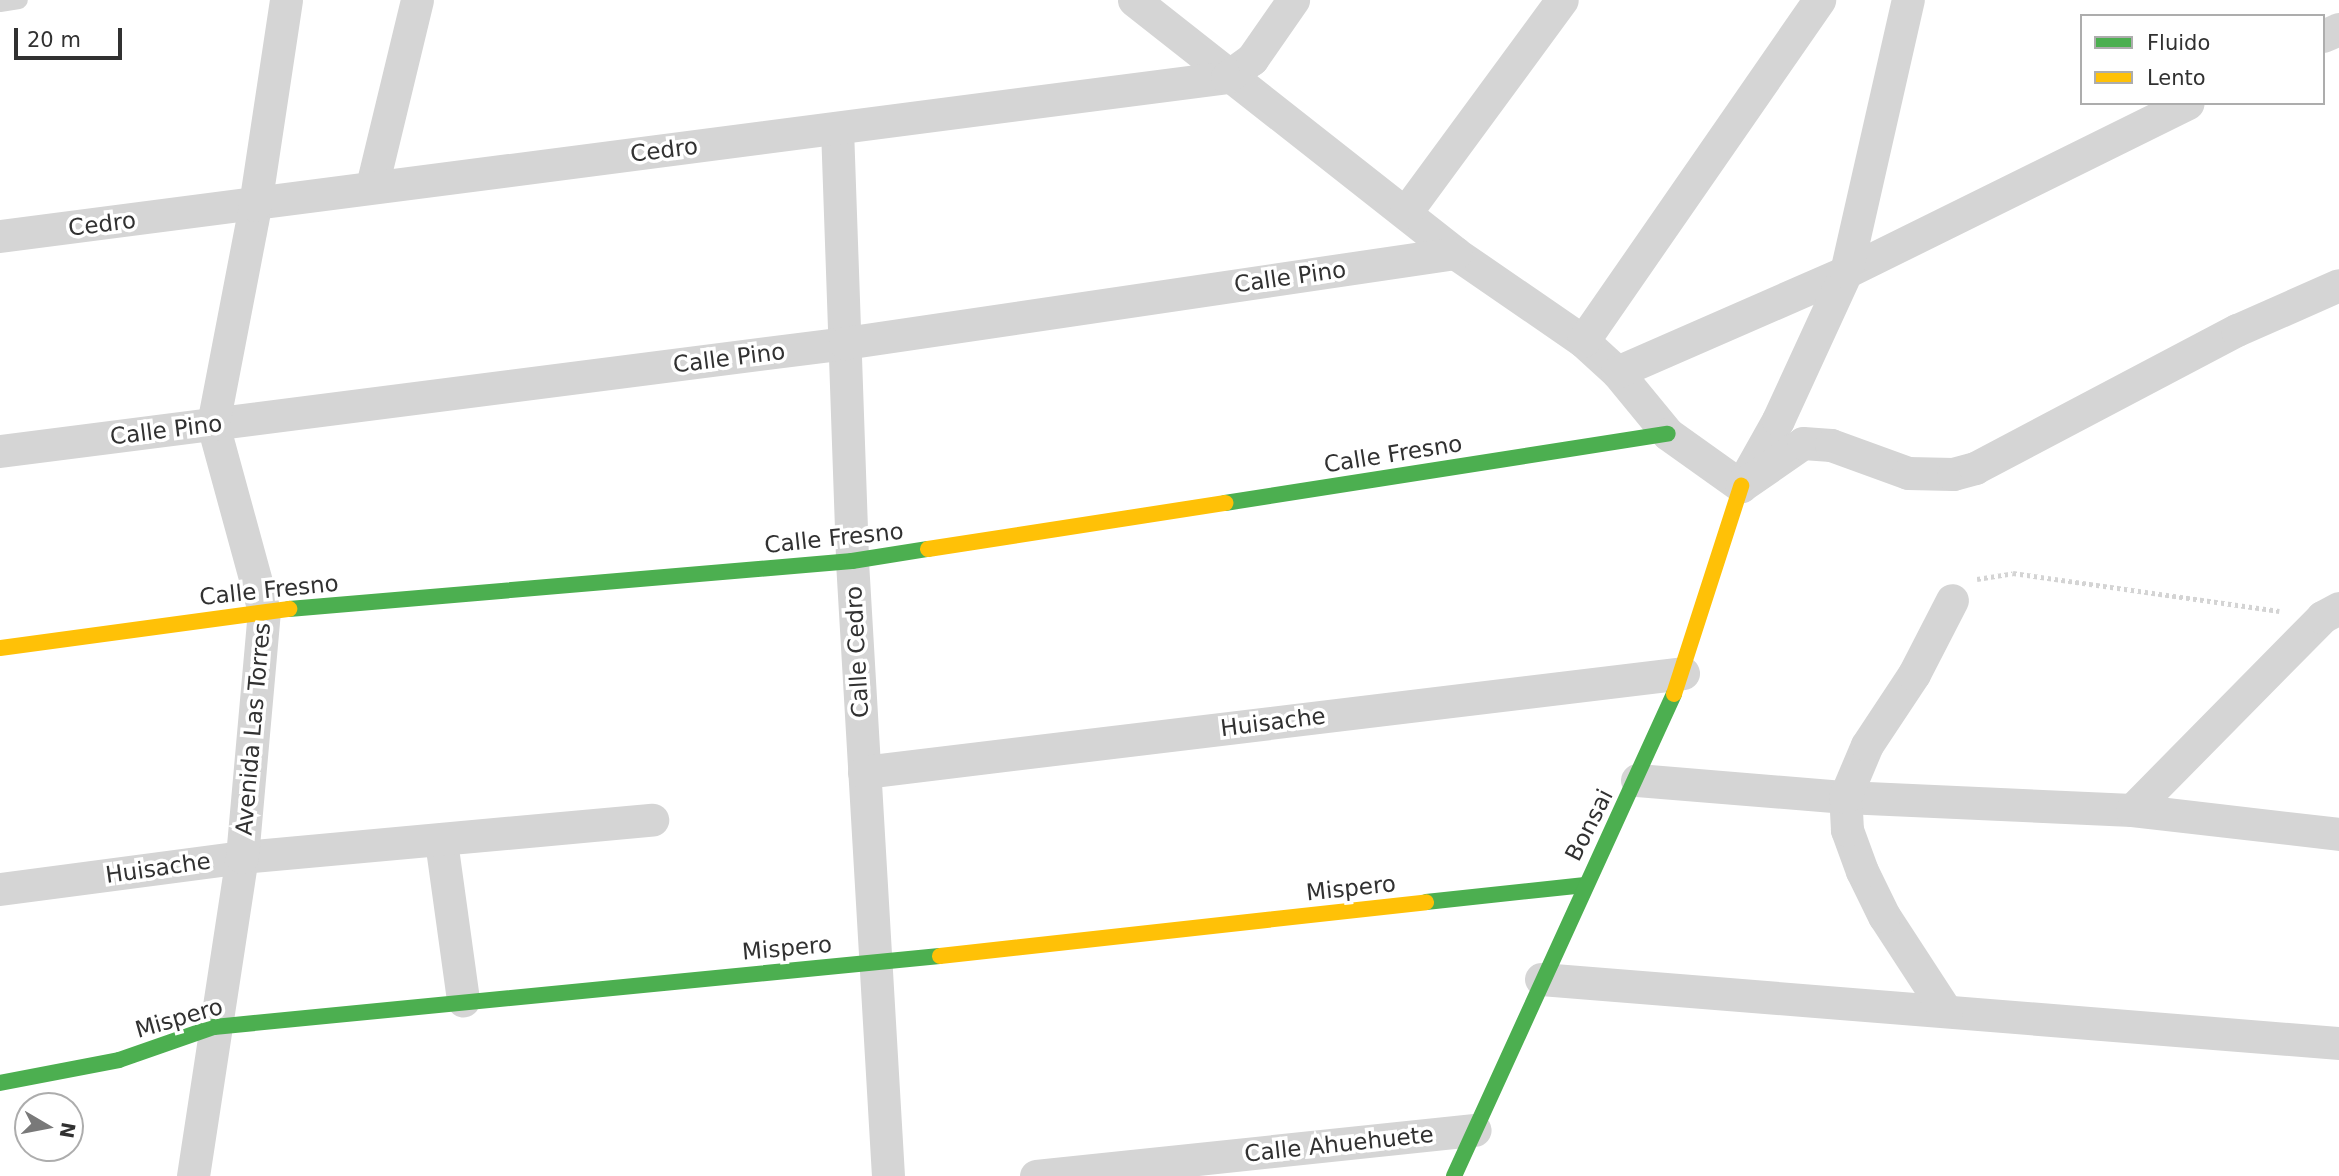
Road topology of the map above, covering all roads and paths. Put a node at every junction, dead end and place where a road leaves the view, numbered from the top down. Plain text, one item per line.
1 (19, 0) edge
2 (286, 0) edge
3 (417, 0) edge
4 (1134, 0) edge
5 (1293, 0) edge
6 (1562, 0) edge
7 (1819, 0) edge
8 (1908, 0) edge
9 (0, 3) edge
10 (1227, 77) junction
11 (2184, 105) edge
12 (836, 128) junction
13 (372, 186) junction
14 (255, 205) junction
15 (1406, 212) junction
16 (0, 236) edge
17 (1455, 253) junction
18 (1846, 272) junction
19 (2339, 285) edge
20 (1583, 341) junction
21 (845, 343) junction
22 (1617, 372) junction
23 (213, 424) junction
24 (1668, 434) junction
25 (0, 451) edge
26 (1741, 485) junction
27 (852, 561) junction
28 (1952, 600) joint
29 (264, 611) junction
30 (2333, 615) edge
31 (0, 648) edge
32 (1682, 673) junction
33 (864, 772) junction
34 (1637, 780) junction
35 (1845, 797) junction
36 (2132, 810) junction
37 (652, 820) dead end
38 (2339, 834) edge
39 (441, 841) junction
40 (242, 857) junction
41 (1585, 885) junction
42 (0, 889) edge
43 (875, 963) junction
44 (1541, 979) junction
45 (463, 1000) junction
46 (1946, 1012) junction
47 (214, 1027) junction
48 (2339, 1043) edge
49 (0, 1083) edge
50 (1475, 1130) junction
51 (194, 1176) edge
52 (888, 1176) edge
53 (1036, 1176) edge
54 (1454, 1176) edge

1 - 9 lane
2 - 14 street, Avenida Las Torres
3 - 13 street
4 - 10 street
5 - 10 street
6 - 15 street
7 - 20 street
8 - 18 street
10 - 12 street, Cedro
10 - 15 street
11 - 18 street
12 - 13 street, Cedro
12 - 21 street, Calle Cedro
13 - 14 street, Cedro
14 - 16 street, Cedro
14 - 23 street, Avenida Las Torres
15 - 17 street
17 - 20 street
17 - 21 street, Calle Pino
18 - 22 street
18 - 26 street
19 - 26 street
20 - 22 street
21 - 23 street, Calle Pino
21 - 27 street, Calle Cedro
22 - 24 street
23 - 25 street, Calle Pino
23 - 29 street, Avenida Las Torres
24 - 26 street
24 - 27 street, Calle Fresno
26 - 32 street, Bonsai
27 - 29 street, Calle Fresno
27 - 33 street, Calle Cedro
28 - 30 path
28 - 35 street
29 - 31 street, Calle Fresno
29 - 40 street, Avenida Las Torres
30 - 36 street
32 - 33 street, Huisache
32 - 34 street, Bonsai
33 - 43 street, Calle Cedro
34 - 35 street
34 - 41 street, Bonsai
35 - 36 street
35 - 46 street
36 - 38 street
37 - 39 street, Huisache
39 - 40 street, Huisache
39 - 45 street
40 - 42 street, Huisache
40 - 47 street, Avenida Las Torres
41 - 43 street, Mispero
41 - 44 street, Bonsai
43 - 45 street, Mispero
43 - 52 street, Calle Cedro
44 - 46 street
44 - 50 street, Bonsai
45 - 47 street, Mispero
46 - 48 street
47 - 49 street, Mispero
47 - 51 street, Avenida Las Torres
50 - 53 street, Calle Ahuehuete
50 - 54 street, Bonsai

